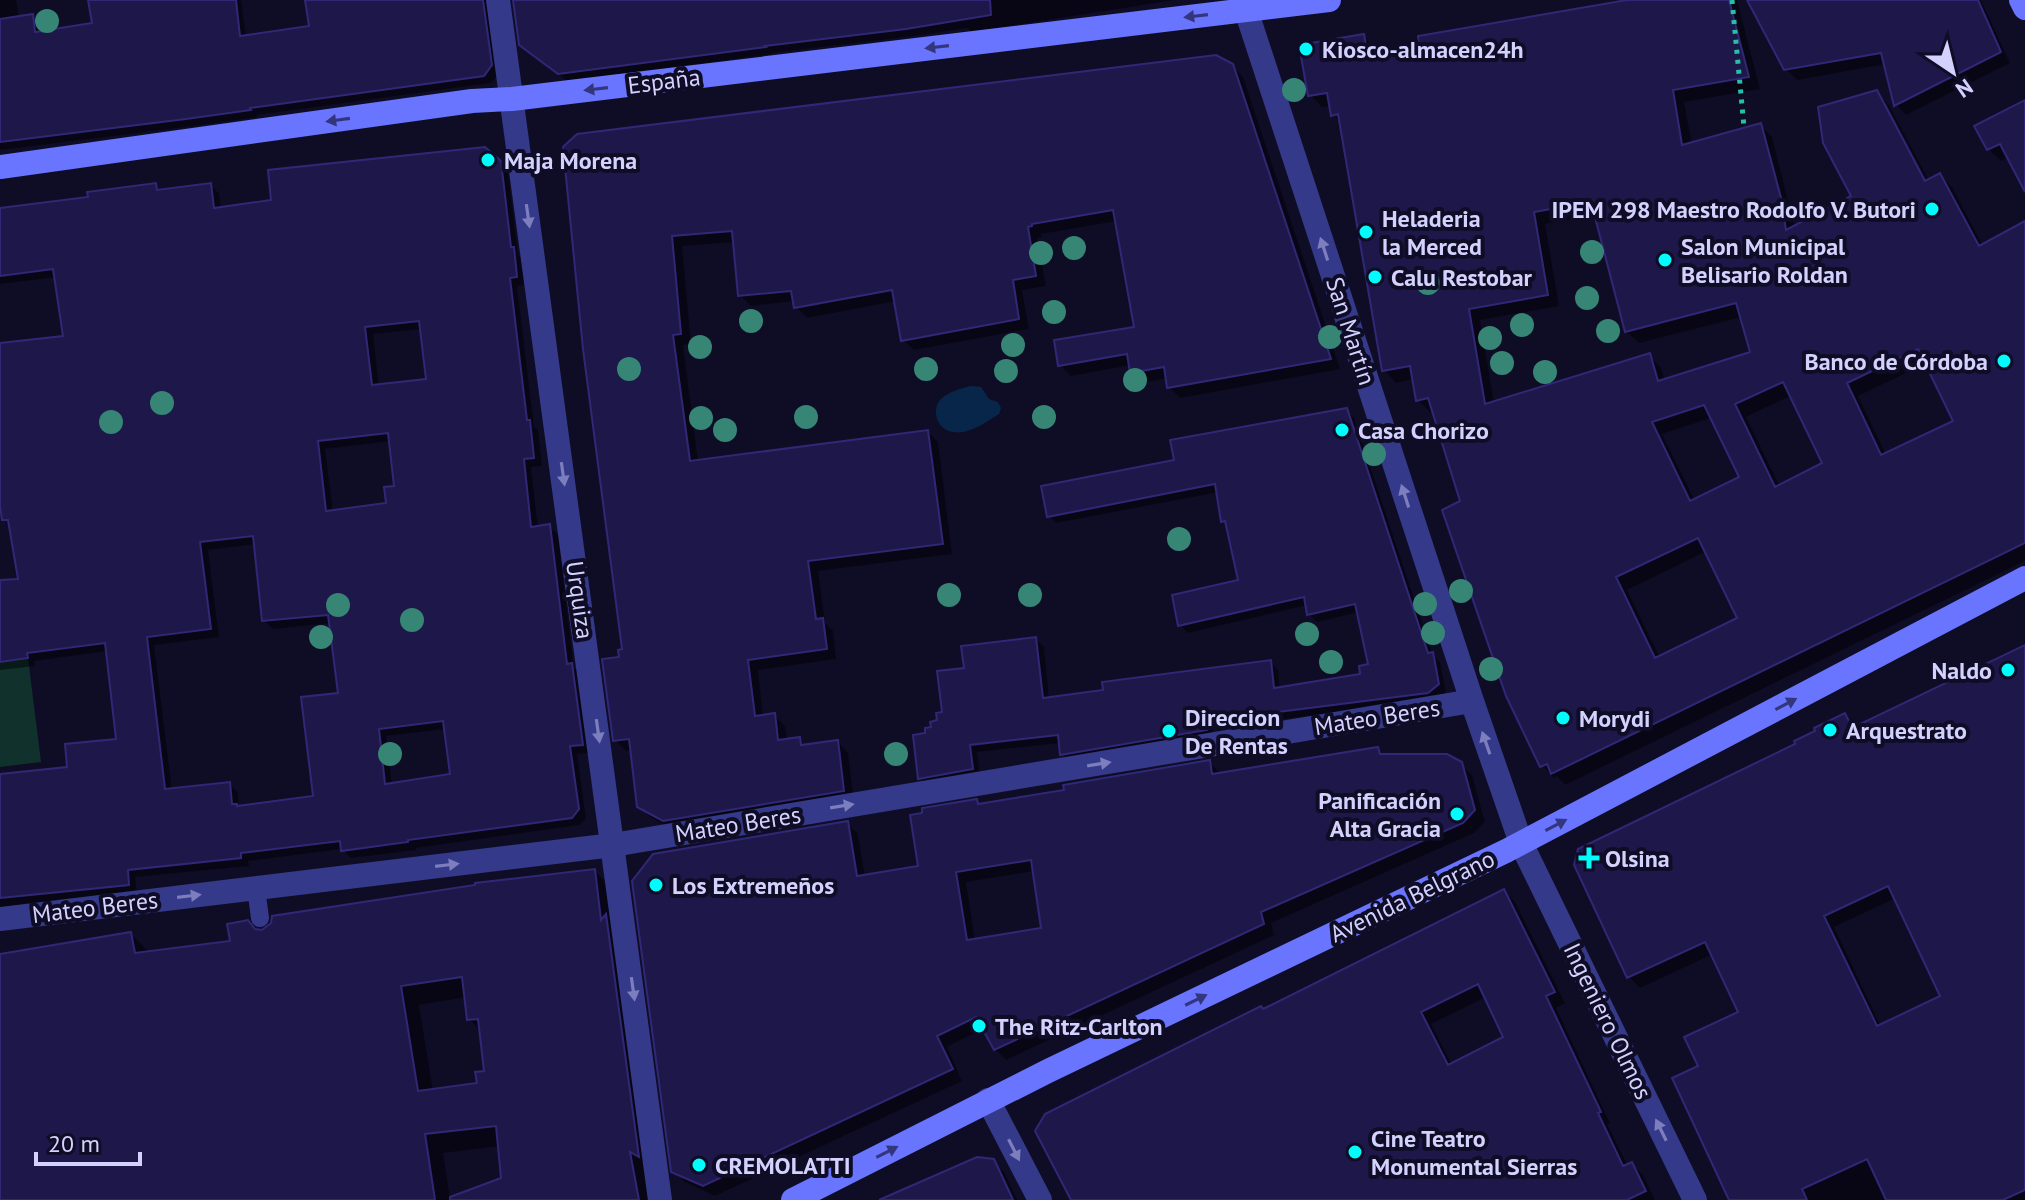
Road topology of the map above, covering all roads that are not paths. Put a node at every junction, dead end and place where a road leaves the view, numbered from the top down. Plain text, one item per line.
1 (498, 0) edge
2 (1329, 0) edge
3 (2021, 0) edge
4 (1245, 5) edge
5 (2025, 8) edge
6 (512, 99) junction
7 (0, 167) edge
8 (2025, 578) edge
9 (1472, 701) junction
10 (1521, 843) junction
11 (613, 845) junction
12 (256, 888) junction
13 (260, 918) dead end
14 (0, 919) edge
15 (988, 1100) junction
16 (660, 1200) edge
17 (793, 1200) edge
18 (1040, 1200) edge
19 (1695, 1200) edge

1 - 6 street, Urquiza
2 - 4 street, España
3 - 5 street
4 -> 6 street, España
9 -> 4 street, San Martín
6 -> 7 street, España
6 -> 11 street, Urquiza
10 -> 8 street, Avenida Belgrano
10 -> 9 street, San Martín
11 -> 9 street, Mateo Beres
15 -> 10 street, Avenida Belgrano
19 -> 10 street, Ingeniero Olmos
12 -> 11 street, Mateo Beres
11 -> 16 street, Urquiza
12 - 13 lane
14 -> 12 street, Mateo Beres
17 -> 15 street, Avenida Belgrano
15 -> 18 street

